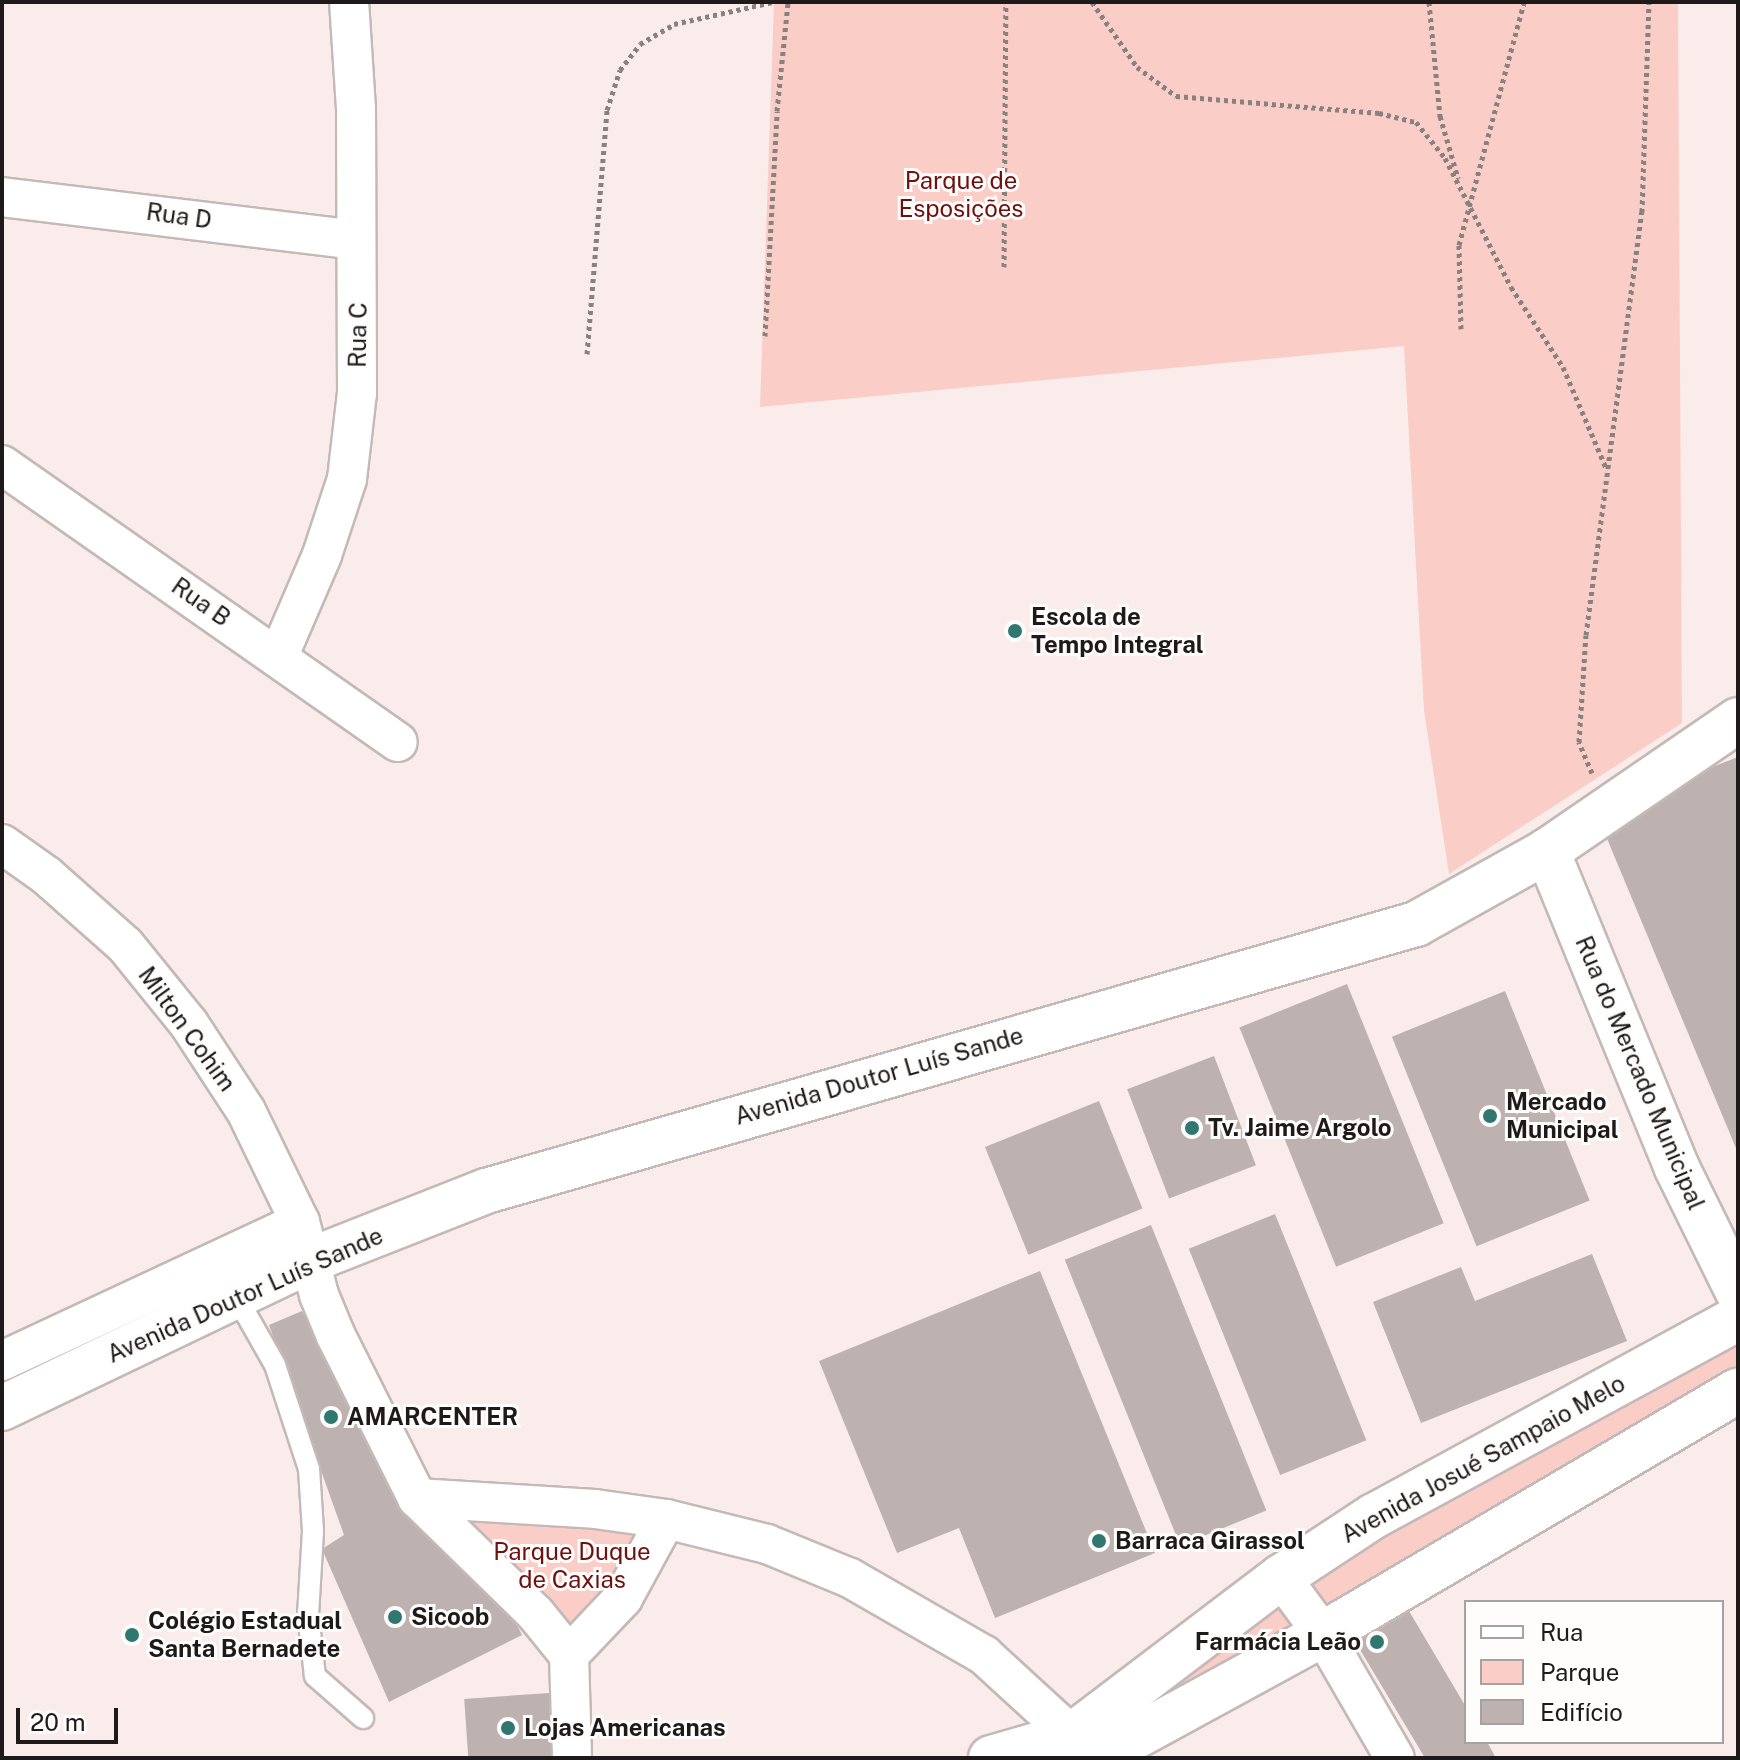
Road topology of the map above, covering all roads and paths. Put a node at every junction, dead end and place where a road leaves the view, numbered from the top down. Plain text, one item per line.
1 (349, 2) edge
2 (773, 2) edge
3 (788, 2) edge
4 (1006, 2) edge
5 (1094, 2) edge
6 (1429, 2) edge
7 (1524, 2) edge
8 (1649, 2) edge
9 (1461, 189) junction
10 (2, 197) edge
11 (1471, 208) junction
12 (355, 240) junction
13 (1004, 267) dead end
14 (1461, 329) dead end
15 (765, 336) dead end
16 (587, 354) dead end
17 (2, 465) edge
18 (1607, 471) junction
19 (279, 655) junction
20 (1738, 720) edge
21 (398, 742) dead end
22 (1607, 807) junction
23 (2, 844) edge
24 (1547, 851) junction
25 (306, 1241) junction
26 (1738, 1292) edge
27 (237, 1298) junction
28 (1738, 1318) edge
29 (2, 1361) edge
30 (1738, 1391) edge
31 (2, 1408) edge
32 (417, 1498) junction
33 (666, 1519) junction
34 (1281, 1577) junction
35 (1323, 1634) junction
36 (569, 1655) junction
37 (363, 1718) dead end
38 (1089, 1750) edge
39 (572, 1758) edge
40 (991, 1758) edge
41 (1395, 1758) edge

1 - 12 street, Rua C
2 - 16 path
3 - 15 path
4 - 13 path
5 - 9 path
6 - 9 path
7 - 11 path
8 - 18 path
9 - 11 path
10 - 12 street, Rua D
11 - 14 path
11 - 18 path
12 - 19 street, Rua C
17 - 19 street, Rua B
18 - 22 path
19 - 21 street, Rua B
20 - 22 street, Avenida Doutor Luís Sande
22 - 24 street, Avenida Doutor Luís Sande
23 - 25 street, Milton Cohim
24 - 25 street, Avenida Doutor Luís Sande
24 - 26 street, Rua do Mercado Municipal
25 - 27 street, Avenida Doutor Luís Sande
25 - 29 street
25 - 32 street, Milton Cohim
27 - 31 street, Avenida Doutor Luís Sande
27 - 37 lane
28 - 34 street, Avenida Josué Sampaio Melo
30 - 35 street, Avenida Josué Sampaio Melo
32 - 33 street
32 - 36 street, Milton Cohim
33 - 36 street
33 - 38 street
34 - 35 street
34 - 38 street, Avenida Josué Sampaio Melo
35 - 38 street, Avenida Josué Sampaio Melo
35 - 41 street
36 - 39 street
38 - 40 street, Avenida Josué Sampaio Melo

